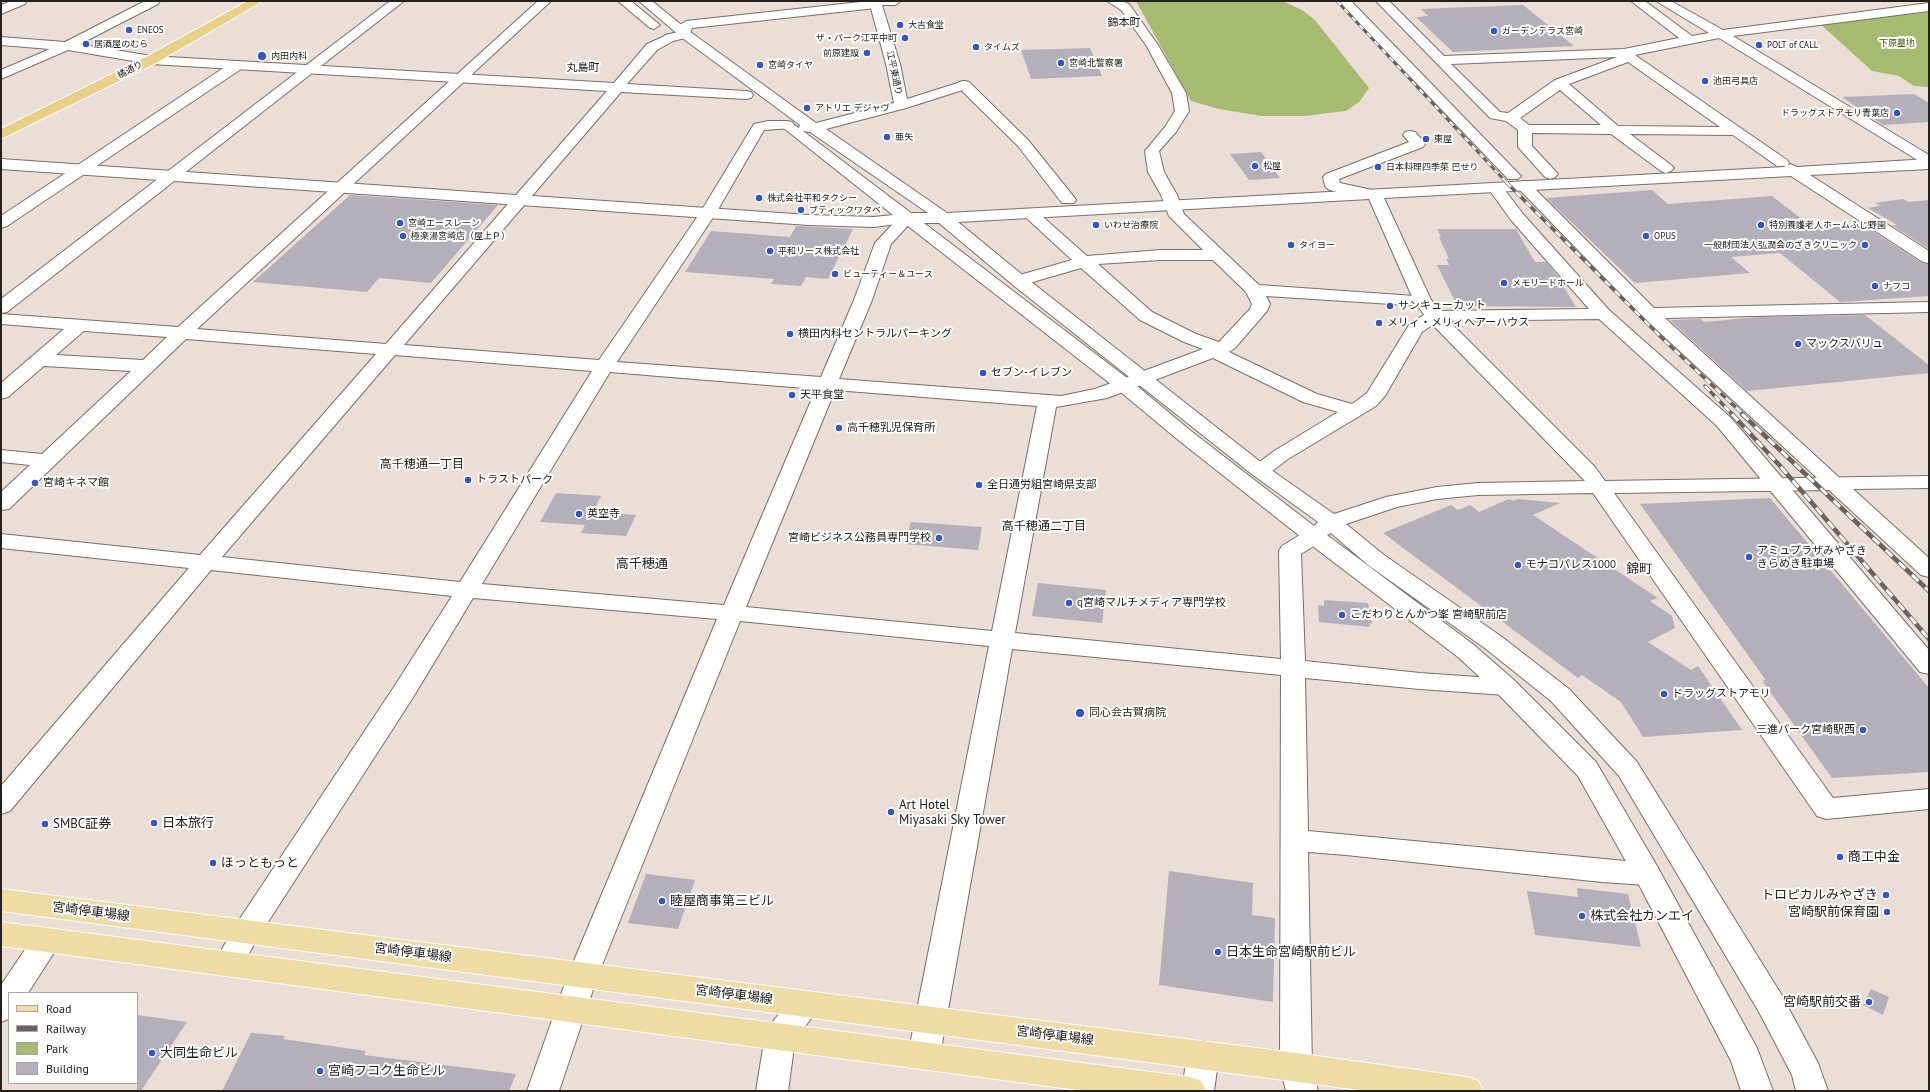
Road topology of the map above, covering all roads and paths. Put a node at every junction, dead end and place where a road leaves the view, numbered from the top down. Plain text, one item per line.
1 (21, 1) edge
2 (154, 1) edge
3 (236, 1) edge
4 (257, 1) edge
5 (398, 1) edge
6 (545, 1) edge
7 (624, 1) edge
8 (645, 1) edge
9 (895, 1) edge
10 (1113, 1) edge
11 (1344, 1) edge
12 (1382, 1) edge
13 (1637, 1) edge
14 (1662, 1) edge
15 (876, 2) edge
16 (1867, 4) dead end
17 (1929, 7) edge
18 (1, 10) edge
19 (1887, 12) junction
20 (1721, 34) junction
21 (677, 36) junction
22 (1689, 40) junction
23 (1, 41) edge
24 (67, 46) junction
25 (1627, 55) junction
26 (131, 57) junction
27 (151, 60) junction
28 (1441, 60) junction
29 (236, 66) junction
30 (311, 70) junction
31 (1, 75) edge
32 (461, 79) junction
33 (1560, 83) junction
34 (617, 88) junction
35 (746, 95) junction
36 (900, 105) junction
37 (22, 110) dead end
38 (1511, 118) junction
39 (787, 125) junction
40 (814, 128) junction
41 (1525, 129) junction
42 (1615, 130) junction
43 (1737, 131) junction
44 (1, 135) edge
45 (1410, 135) dead end
46 (1927, 159) edge
47 (1, 164) edge
48 (1788, 167) junction
49 (1666, 168) junction
50 (80, 170) junction
51 (1550, 174) junction
52 (174, 176) junction
53 (1518, 181) junction
54 (1333, 186) junction
55 (342, 187) junction
56 (1496, 188) junction
57 (1375, 194) junction
58 (520, 200) junction
59 (1068, 200) junction
60 (1171, 200) junction
61 (1028, 212) junction
62 (708, 213) junction
63 (937, 213) junction
64 (908, 218) junction
65 (1, 223) edge
66 (1218, 255) junction
67 (1929, 258) edge
68 (1082, 262) junction
69 (1019, 281) junction
70 (1254, 290) junction
71 (1929, 307) edge
72 (1, 308) edge
73 (1429, 309) junction
74 (1649, 313) junction
75 (1603, 314) junction
76 (1, 319) edge
77 (79, 326) junction
78 (181, 334) junction
79 (1217, 350) junction
80 (390, 351) junction
81 (40, 360) junction
82 (148, 366) junction
83 (604, 367) junction
84 (1133, 381) junction
85 (827, 384) junction
86 (1, 393) edge
87 (1047, 402) junction
88 (1355, 411) junction
89 (1, 456) edge
90 (47, 461) junction
91 (1260, 471) junction
92 (1929, 482) edge
93 (1778, 484) junction
94 (1836, 484) junction
95 (1600, 487) junction
96 (4, 498) edge
97 (1331, 522) junction
98 (1314, 536) junction
99 (1, 541) edge
100 (206, 562) junction
101 (1929, 570) edge
102 (468, 590) junction
103 (733, 613) junction
104 (1004, 640) junction
105 (1929, 666) edge
106 (1293, 668) junction
107 (1506, 687) junction
108 (1929, 799) edge
109 (1, 804) edge
110 (1294, 841) junction
111 (1647, 874) junction
112 (1, 900) edge
113 (248, 931) junction
114 (1, 934) edge
115 (47, 940) junction
116 (229, 963) junction
117 (583, 975) junction
118 (13, 992) edge
119 (8, 998) edge
120 (804, 1004) junction
121 (571, 1008) junction
122 (1, 1009) edge
123 (931, 1020) junction
124 (780, 1036) junction
125 (924, 1055) junction
126 (1203, 1055) junction
127 (1299, 1079) edge
128 (543, 1091) edge
129 (772, 1091) edge
130 (1190, 1091) edge
131 (1198, 1091) edge
132 (1467, 1091) edge
133 (1757, 1091) edge
134 (1812, 1091) edge

1 - 18 street
2 - 24 street
3 - 26 highway, 橘通り
4 - 27 highway, 橘通り
5 - 30 street
6 - 32 street
7 - 21 street
8 - 21 street
9 - 15 street
10 - 60 street
11 - 53 street
12 - 28 street
13 - 22 street
14 - 20 street
15 - 21 street
15 - 36 street, 江平東通り
16 - 19 street
17 - 19 street
19 - 20 street
20 - 22 street
20 - 46 street
21 - 34 street
21 - 35 street
21 - 40 street
22 - 25 street
23 - 24 street
24 - 26 street
24 - 31 street
25 - 28 street
25 - 33 street
25 - 43 street
26 - 27 street
26 - 37 highway, 橘通り
27 - 29 street
27 - 44 highway, 橘通り
28 - 38 street
29 - 30 street
29 - 50 street
30 - 32 street
30 - 52 street
32 - 34 street
32 - 55 street
33 - 38 street
33 - 42 street
34 - 35 street
34 - 58 street
35 - 39 street
36 - 40 street, 江平東通り
36 - 59 street
38 - 41 street
39 - 40 street
39 - 62 street
39 - 64 street
40 - 63 street
41 - 42 street
41 - 51 street
42 - 43 street
42 - 49 street
43 - 48 street
45 - 54 street
46 - 48 street
47 - 50 street
48 - 49 street
48 - 53 street
48 - 67 street
49 - 51 street
50 - 52 street
50 - 65 street
51 - 53 street
52 - 55 street
52 - 72 street
53 - 54 street
53 - 56 street
53 - 74 street
54 - 57 street
54 - 60 street
55 - 58 street
55 - 78 street
56 - 57 street
56 - 75 street
57 - 60 street
57 - 73 street
58 - 62 street
58 - 80 street
59 - 60 street
59 - 63 street
60 - 61 street
60 - 66 street
61 - 63 street
61 - 68 street
62 - 64 street
62 - 83 street
63 - 64 street
63 - 69 street
64 - 84 street
64 - 85 street
66 - 68 street
66 - 70 street
68 - 69 street
68 - 79 street
69 - 84 street
70 - 73 street
70 - 79 street
71 - 74 street
73 - 75 street
73 - 88 street
73 - 95 street
74 - 94 street
75 - 93 street
76 - 77 street
77 - 78 street
77 - 81 street
78 - 80 street
78 - 82 street
79 - 84 street
79 - 88 street
80 - 83 street
80 - 100 street
81 - 82 street
81 - 86 street
82 - 90 street
83 - 85 street
83 - 102 street
84 - 87 street
84 - 91 street
84 - 98 street
85 - 87 street
85 - 103 street
87 - 104 street
88 - 91 street
89 - 90 street
90 - 96 street
91 - 97 street
92 - 94 street
93 - 94 street
93 - 95 street
93 - 105 street
94 - 101 street
95 - 97 street
95 - 108 street
97 - 98 street
97 - 134 street
98 - 106 street
98 - 107 street
99 - 100 street
100 - 102 street
100 - 109 street
102 - 103 street
102 - 113 street
103 - 104 street
103 - 117 street
104 - 106 street
104 - 123 street
106 - 107 street
106 - 110 street
107 - 111 street
110 - 111 street
110 - 127 street
111 - 133 street
112 - 113 main road, 宮崎停車場線
113 - 116 street
113 - 117 main road, 宮崎停車場線
114 - 115 main road
115 - 116 main road
115 - 118 street
116 - 121 main road
117 - 120 main road, 宮崎停車場線
117 - 121 street
119 - 122 street
120 - 123 main road, 宮崎停車場線
120 - 124 street
121 - 124 main road
121 - 128 street
123 - 125 street
123 - 126 main road, 宮崎停車場線
124 - 125 main road
124 - 129 street
125 - 130 main road
126 - 127 main road, 宮崎停車場線
126 - 131 street
127 - 132 main road, 宮崎停車場線

